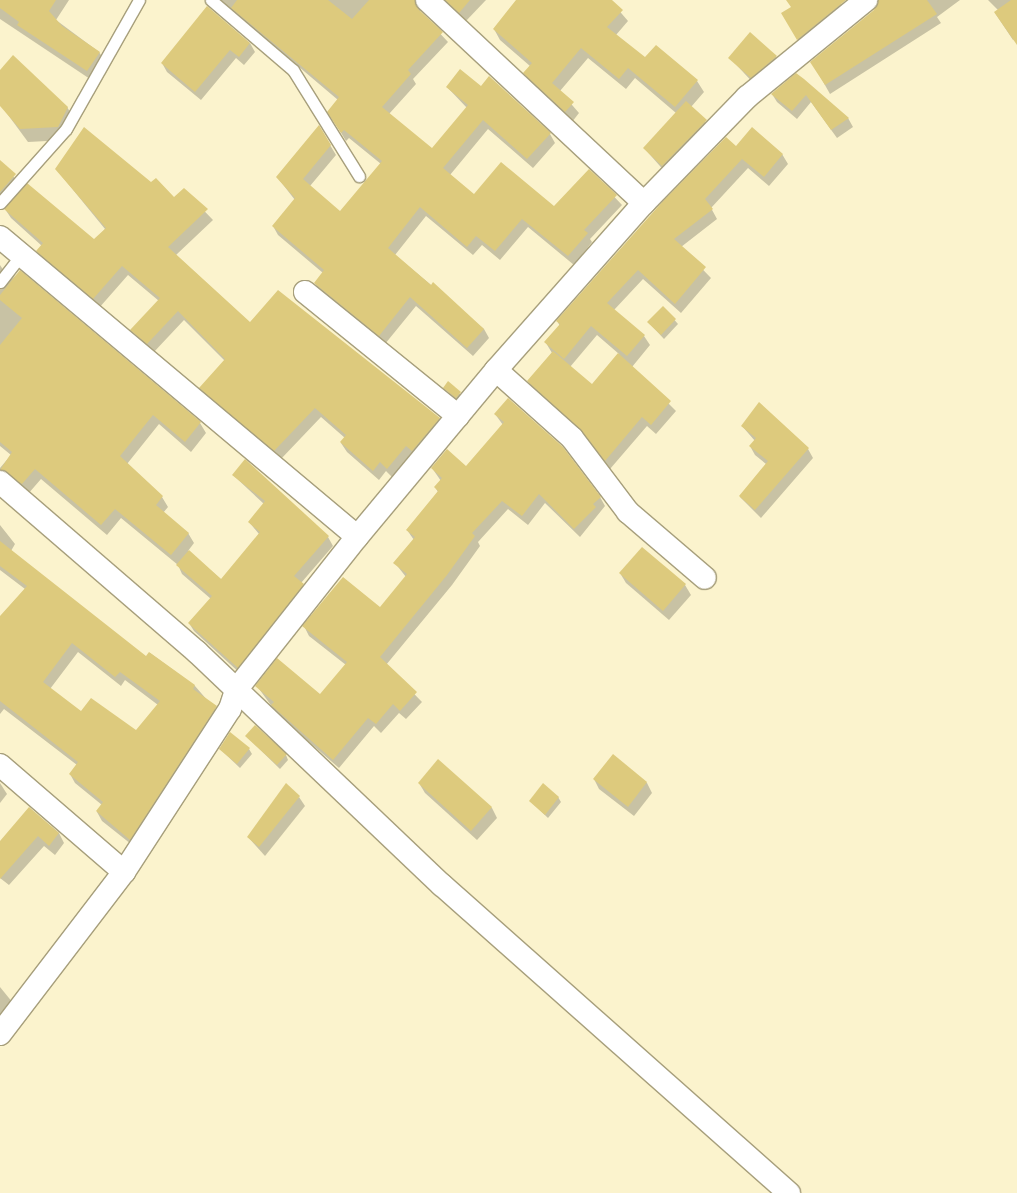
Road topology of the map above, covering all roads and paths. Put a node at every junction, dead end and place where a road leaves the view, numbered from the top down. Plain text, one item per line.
1 (139, 0) edge
2 (211, 0) edge
3 (426, 0) edge
4 (866, 0) edge
5 (359, 176) dead end
6 (0, 203) edge
7 (644, 203) junction
8 (0, 237) edge
9 (21, 255) junction
10 (0, 282) edge
11 (305, 292) dead end
12 (496, 370) junction
13 (458, 416) junction
14 (0, 482) edge
15 (357, 537) junction
16 (705, 578) dead end
17 (236, 690) junction
18 (0, 765) edge
19 (124, 872) junction
20 (0, 1034) edge
21 (789, 1193) edge

1 - 6 lane
2 - 5 lane
3 - 7 street
4 - 7 street
7 - 12 street
8 - 9 street
9 - 10 lane
9 - 15 street
11 - 13 street
12 - 13 street
12 - 16 street
13 - 15 street
14 - 17 street
15 - 17 street
17 - 19 street
17 - 21 street
18 - 19 street
19 - 20 street

